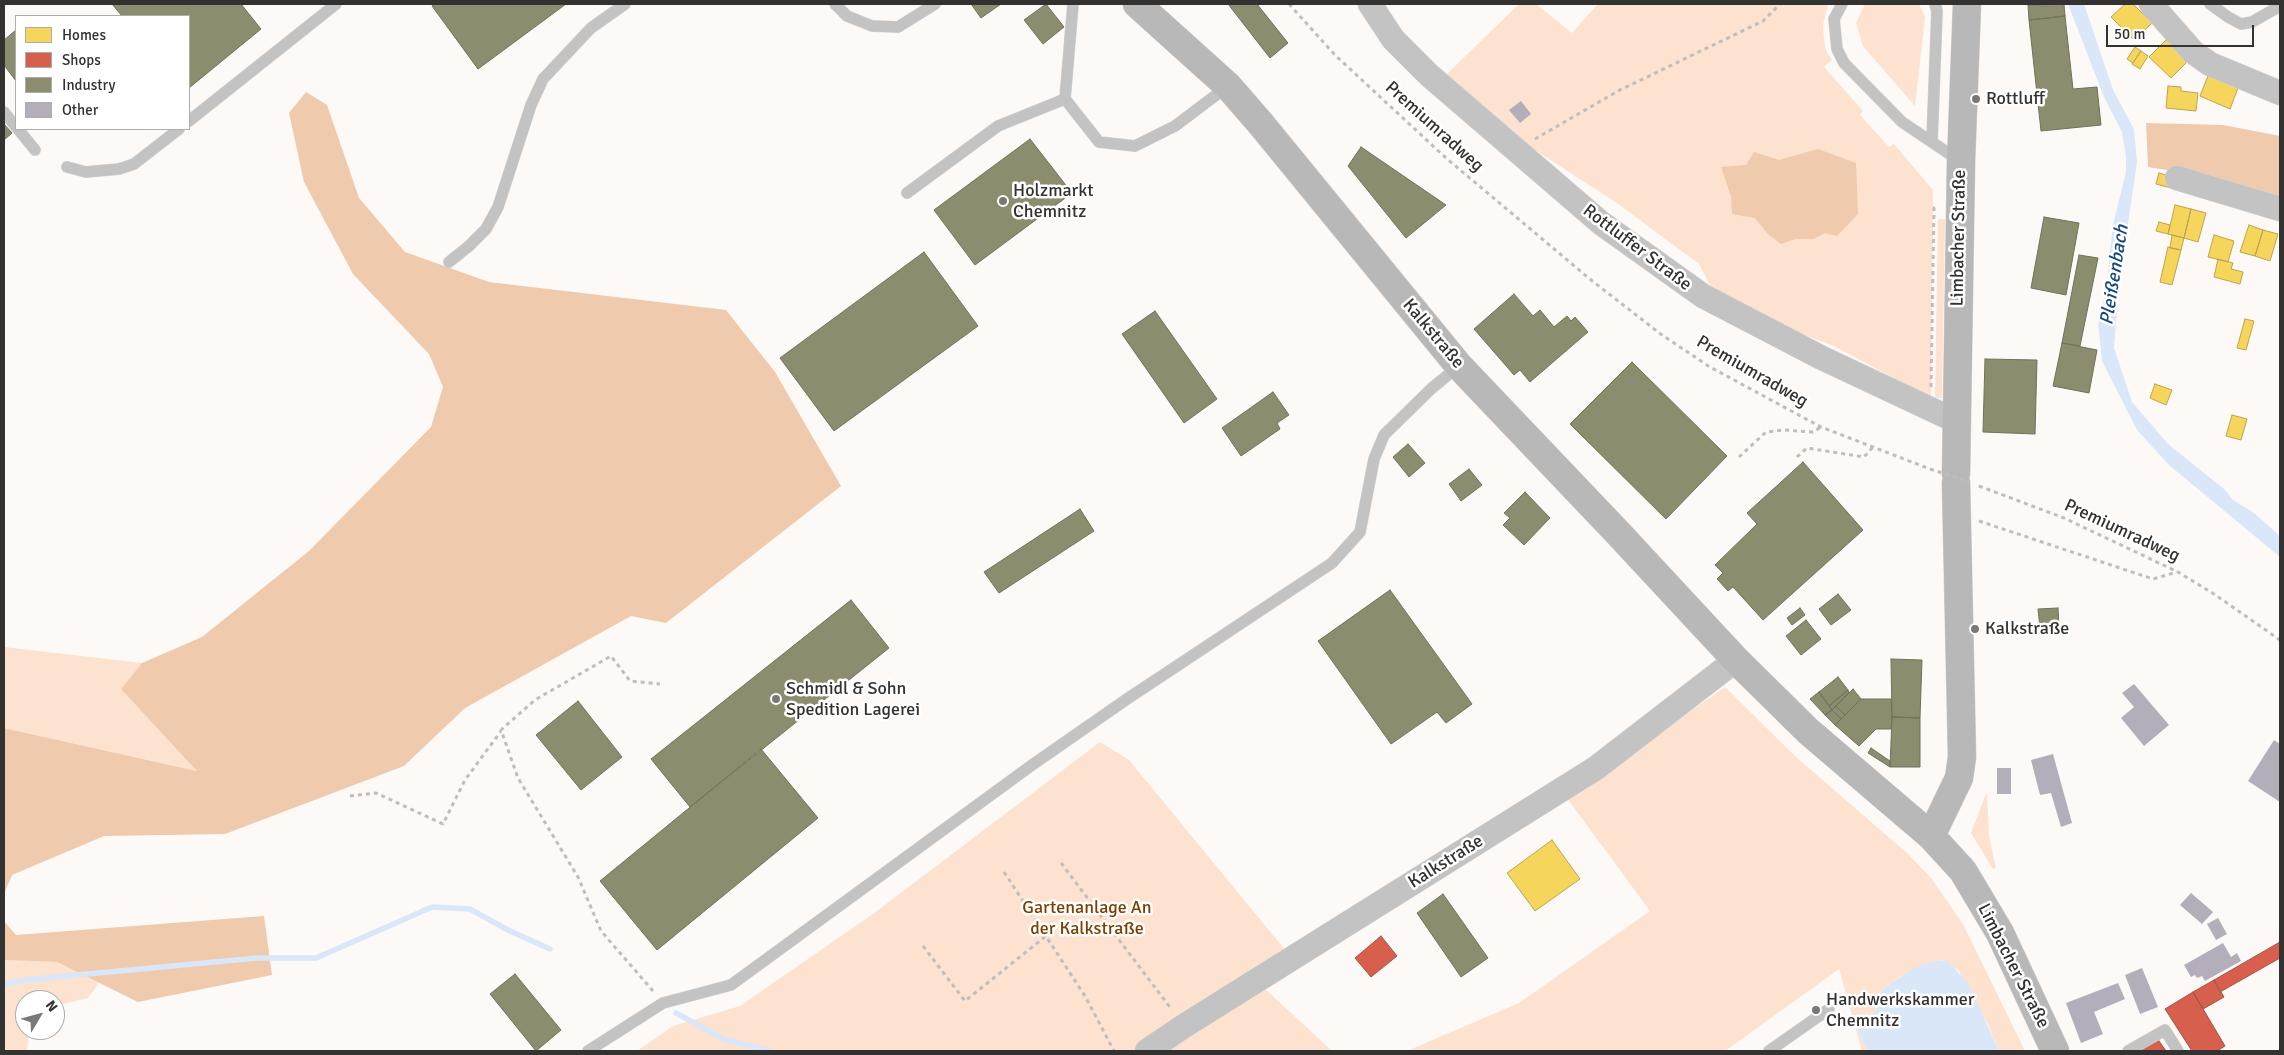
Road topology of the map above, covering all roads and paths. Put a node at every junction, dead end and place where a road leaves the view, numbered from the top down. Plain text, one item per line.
1 (336, 4) edge
2 (625, 4) edge
3 (834, 4) edge
4 (935, 4) edge
5 (1073, 4) edge
6 (1137, 4) edge
7 (1289, 4) edge
8 (1370, 4) edge
9 (1780, 4) edge
10 (1842, 4) edge
11 (1935, 4) edge
12 (1967, 4) edge
13 (2151, 4) edge
14 (2210, 4) edge
15 (2280, 6) edge
16 (1228, 86) junction
17 (2280, 94) edge
18 (1065, 100) junction
19 (4, 112) edge
20 (190, 120) edge
21 (15, 126) edge
22 (19, 130) edge
23 (178, 130) edge
24 (1932, 140) junction
25 (35, 150) dead end
26 (1515, 150) junction
27 (1961, 162) junction
28 (67, 167) dead end
29 (2177, 178) dead end
30 (907, 193) dead end
31 (2280, 209) edge
32 (449, 262) dead end
33 (1459, 366) junction
34 (1956, 421) junction
35 (1821, 427) junction
36 (1872, 448) junction
37 (1739, 456) dead end
38 (1797, 457) dead end
39 (1953, 477) junction
40 (1957, 514) junction
41 (2178, 572) junction
42 (2280, 640) edge
43 (1736, 660) junction
44 (660, 684) dead end
45 (501, 730) junction
46 (350, 796) dead end
47 (1931, 836) junction
48 (1062, 863) dead end
49 (1004, 872) dead end
50 (1046, 936) junction
51 (923, 946) dead end
52 (663, 1003) junction
53 (1829, 1009) dead end
54 (1184, 1026) junction
55 (588, 1051) edge
56 (1114, 1051) edge
57 (1147, 1051) edge
58 (1770, 1051) edge
59 (2056, 1051) edge
60 (2128, 1051) edge
61 (2178, 1051) edge

1 - 20 lane
2 - 32 lane
3 - 4 lane
5 - 18 lane
6 - 16 main road, Kalkstraße
7 - 35 path, Premiumradweg
8 - 26 street, Rottluffer Straße
9 - 26 path
10 - 24 lane
11 - 24 lane
12 - 27 main road, Limbacher Straße
13 - 17 street
14 - 15 lane
16 - 18 lane
16 - 33 main road, Kalkstraße
18 - 30 lane
19 - 21 lane
22 - 25 lane
23 - 28 lane
24 - 27 lane
26 - 34 street, Rottluffer Straße
27 - 34 main road, Limbacher Straße
29 - 31 street
33 - 43 main road, Kalkstraße
33 - 52 lane
34 - 39 main road, Limbacher Straße
35 - 36 path, Premiumradweg
35 - 37 path
36 - 38 path
36 - 39 path, Premiumradweg
39 - 39 path, Premiumradweg, bridge
39 - 40 main road, Limbacher Straße
39 - 41 path, Premiumradweg
40 - 41 path
40 - 47 main road, Limbacher Straße
41 - 42 path, Premiumradweg
43 - 47 main road, Kalkstraße
43 - 54 street, Kalkstraße
44 - 45 path
45 - 46 path
45 - 52 path
47 - 59 main road, Limbacher Straße
48 - 54 path
49 - 50 path
50 - 51 path
50 - 56 path
52 - 55 lane
53 - 58 lane
54 - 57 street, Kalkstraße
60 - 61 lane

